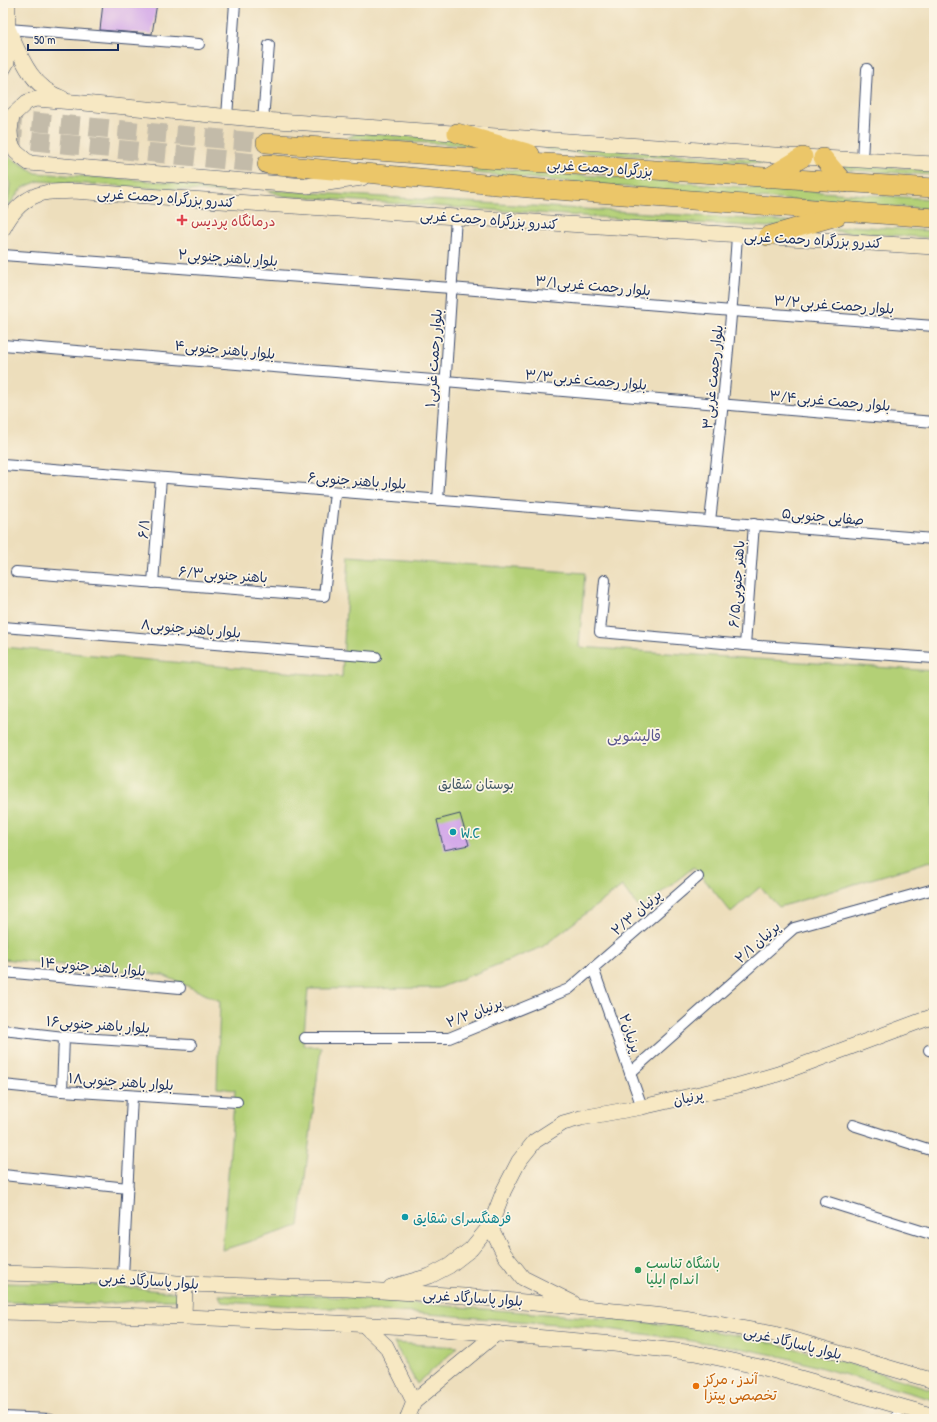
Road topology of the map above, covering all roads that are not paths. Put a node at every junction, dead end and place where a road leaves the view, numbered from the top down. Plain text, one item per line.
1 (8, 3) edge
2 (235, 3) edge
3 (8, 29) junction
4 (200, 44) dead end
5 (269, 45) dead end
6 (3, 69) edge
7 (867, 69) dead end
8 (73, 102) junction
9 (227, 117) junction
10 (263, 120) junction
11 (457, 134) junction
12 (266, 143) tunnel mouth
13 (3, 146) edge
14 (803, 157) junction
15 (823, 158) junction
16 (862, 160) junction
17 (29, 163) junction
18 (267, 164) tunnel mouth
19 (934, 164) edge
20 (566, 165) junction
21 (387, 174) junction
22 (209, 178) junction
23 (768, 178) junction
24 (844, 183) junction
25 (934, 188) edge
26 (267, 204) junction
27 (851, 212) junction
28 (456, 217) junction
29 (934, 218) edge
30 (3, 229) edge
31 (737, 235) junction
32 (768, 236) junction
33 (934, 247) edge
34 (3, 255) edge
35 (451, 288) junction
36 (732, 311) junction
37 (934, 326) edge
38 (3, 345) edge
39 (445, 381) junction
40 (723, 405) junction
41 (934, 422) edge
42 (3, 465) edge
43 (161, 478) junction
44 (335, 492) junction
45 (438, 500) junction
46 (710, 521) junction
47 (754, 524) junction
48 (934, 539) edge
49 (16, 572) dead end
50 (604, 580) dead end
51 (153, 583) junction
52 (3, 627) edge
53 (746, 645) junction
54 (376, 657) dead end
55 (934, 658) edge
56 (698, 877) dead end
57 (934, 889) edge
58 (593, 968) junction
59 (3, 972) edge
60 (180, 988) dead end
61 (934, 1016) edge
62 (3, 1030) edge
63 (64, 1037) junction
64 (305, 1038) dead end
65 (191, 1045) dead end
66 (630, 1073) junction
67 (3, 1085) edge
68 (62, 1091) junction
69 (132, 1096) junction
70 (236, 1102) dead end
71 (642, 1107) junction
72 (852, 1124) dead end
73 (934, 1150) edge
74 (3, 1175) edge
75 (128, 1188) junction
76 (825, 1201) dead end
77 (490, 1226) junction
78 (934, 1236) edge
79 (3, 1273) edge
80 (123, 1277) junction
81 (184, 1284) junction
82 (376, 1291) junction
83 (582, 1307) junction
84 (3, 1312) edge
85 (184, 1316) junction
86 (364, 1325) junction
87 (497, 1334) junction
88 (934, 1381) edge
89 (414, 1402) junction
90 (898, 1413) edge
91 (934, 1416) edge
92 (3, 1418) edge
93 (51, 1419) edge
94 (407, 1419) edge

1 - 3 main road
2 - 9 street
3 - 4 street
3 - 6 main road
3 - 8 main road
5 - 10 street
7 - 16 street
8 - 9 main road
8 - 17 main road
9 - 10 main road
10 - 11 main road
11 - 14 main road
11 - 20 highway
12 - 20 highway, بزرگراه رحمت غربی
13 - 17 main road
14 - 15 main road
14 - 23 highway
15 - 16 main road
15 - 24 highway
16 - 19 main road
17 - 22 main road
18 - 21 highway, بزرگراه رحمت غربی
20 - 23 highway, بزرگراه رحمت غربی
21 - 22 main road
21 - 27 highway, بزرگراه رحمت غربی
22 - 26 main road
23 - 24 highway, بزرگراه رحمت غربی
24 - 25 highway, بزرگراه رحمت غربی
26 - 28 main road, کندرو بزرگراه رحمت غربی
26 - 30 main road, کندرو بزرگراه رحمت غربی
27 - 29 highway, بزرگراه رحمت غربی
27 - 32 highway
28 - 31 main road, کندرو بزرگراه رحمت غربی
28 - 35 street, بلوار رحمت غربی۱
31 - 32 main road, کندرو بزرگراه رحمت غربی
31 - 36 street, بلوار رحمت غربی۳
32 - 33 main road, کندرو بزرگراه رحمت غربی
34 - 35 street, بلوار باهنر جنوبی۲
35 - 36 street, بلوار رحمت غربی۳/۱
35 - 39 street, بلوار رحمت غربی۱
36 - 37 street, بلوار رحمت غربی۳/۲
36 - 40 street, بلوار رحمت غربی۳
38 - 39 street, بلوار باهنر جنوبی۴
39 - 40 street, بلوار رحمت غربی۳/۳
39 - 45 street, بلوار رحمت غربی۱
40 - 41 street, بلوار رحمت غربی۳/۴
40 - 46 street, بلوار رحمت غربی۳
42 - 43 street, بلوار باهنر جنوبی۶
43 - 44 street, بلوار باهنر جنوبی۶
43 - 51 street, ۶/۱
44 - 45 street, بلوار باهنر جنوبی۶
44 - 51 street, ۶/۳باهنر جنوبی
45 - 46 street, بلوار باهنر جنوبی۶
46 - 47 street, صفایی جنوبی۵
47 - 48 street, صفایی جنوبی۵
47 - 53 street, باهنر جنوبی۶/۵
49 - 51 street, ۶/۳باهنر جنوبی
50 - 53 street
52 - 54 street, ۸بلوار باهنر جنوبی
53 - 55 street
56 - 58 street, پرنیان ۲/۳
57 - 66 street, پرنیان ۲/۱
58 - 64 street, پرنیان ۲/۲
58 - 66 street, پرنیان۲
59 - 60 street, بلوار باهنر جنوبی۱۴
61 - 71 main road, پرنیان
62 - 63 street, بلوار باهنر جنوبی۱۶
63 - 65 street, بلوار باهنر جنوبی۱۶
63 - 68 street
66 - 71 street, پرنیان۲
67 - 68 street, ۱۸بلوار باهنر جنوبی
68 - 69 street, ۱۸بلوار باهنر جنوبی
69 - 70 street, ۱۸بلوار باهنر جنوبی
69 - 75 street
71 - 77 main road, پرنیان
72 - 73 street
74 - 75 street
75 - 80 street
76 - 78 street
77 - 82 main road, پرنیان
77 - 83 main road
79 - 80 main road, بلوار پاسارگاد غربی
80 - 81 main road, بلوار پاسارگاد غربی
81 - 82 main road, بلوار پاسارگاد غربی
81 - 85 main road
82 - 83 main road, بلوار پاسارگاد غربی
83 - 88 main road, بلوار پاسارگاد غربی
84 - 85 main road
85 - 86 main road
86 - 87 main road
86 - 89 main road
87 - 89 main road
87 - 90 main road
89 - 94 main road
90 - 91 main road
92 - 93 street

